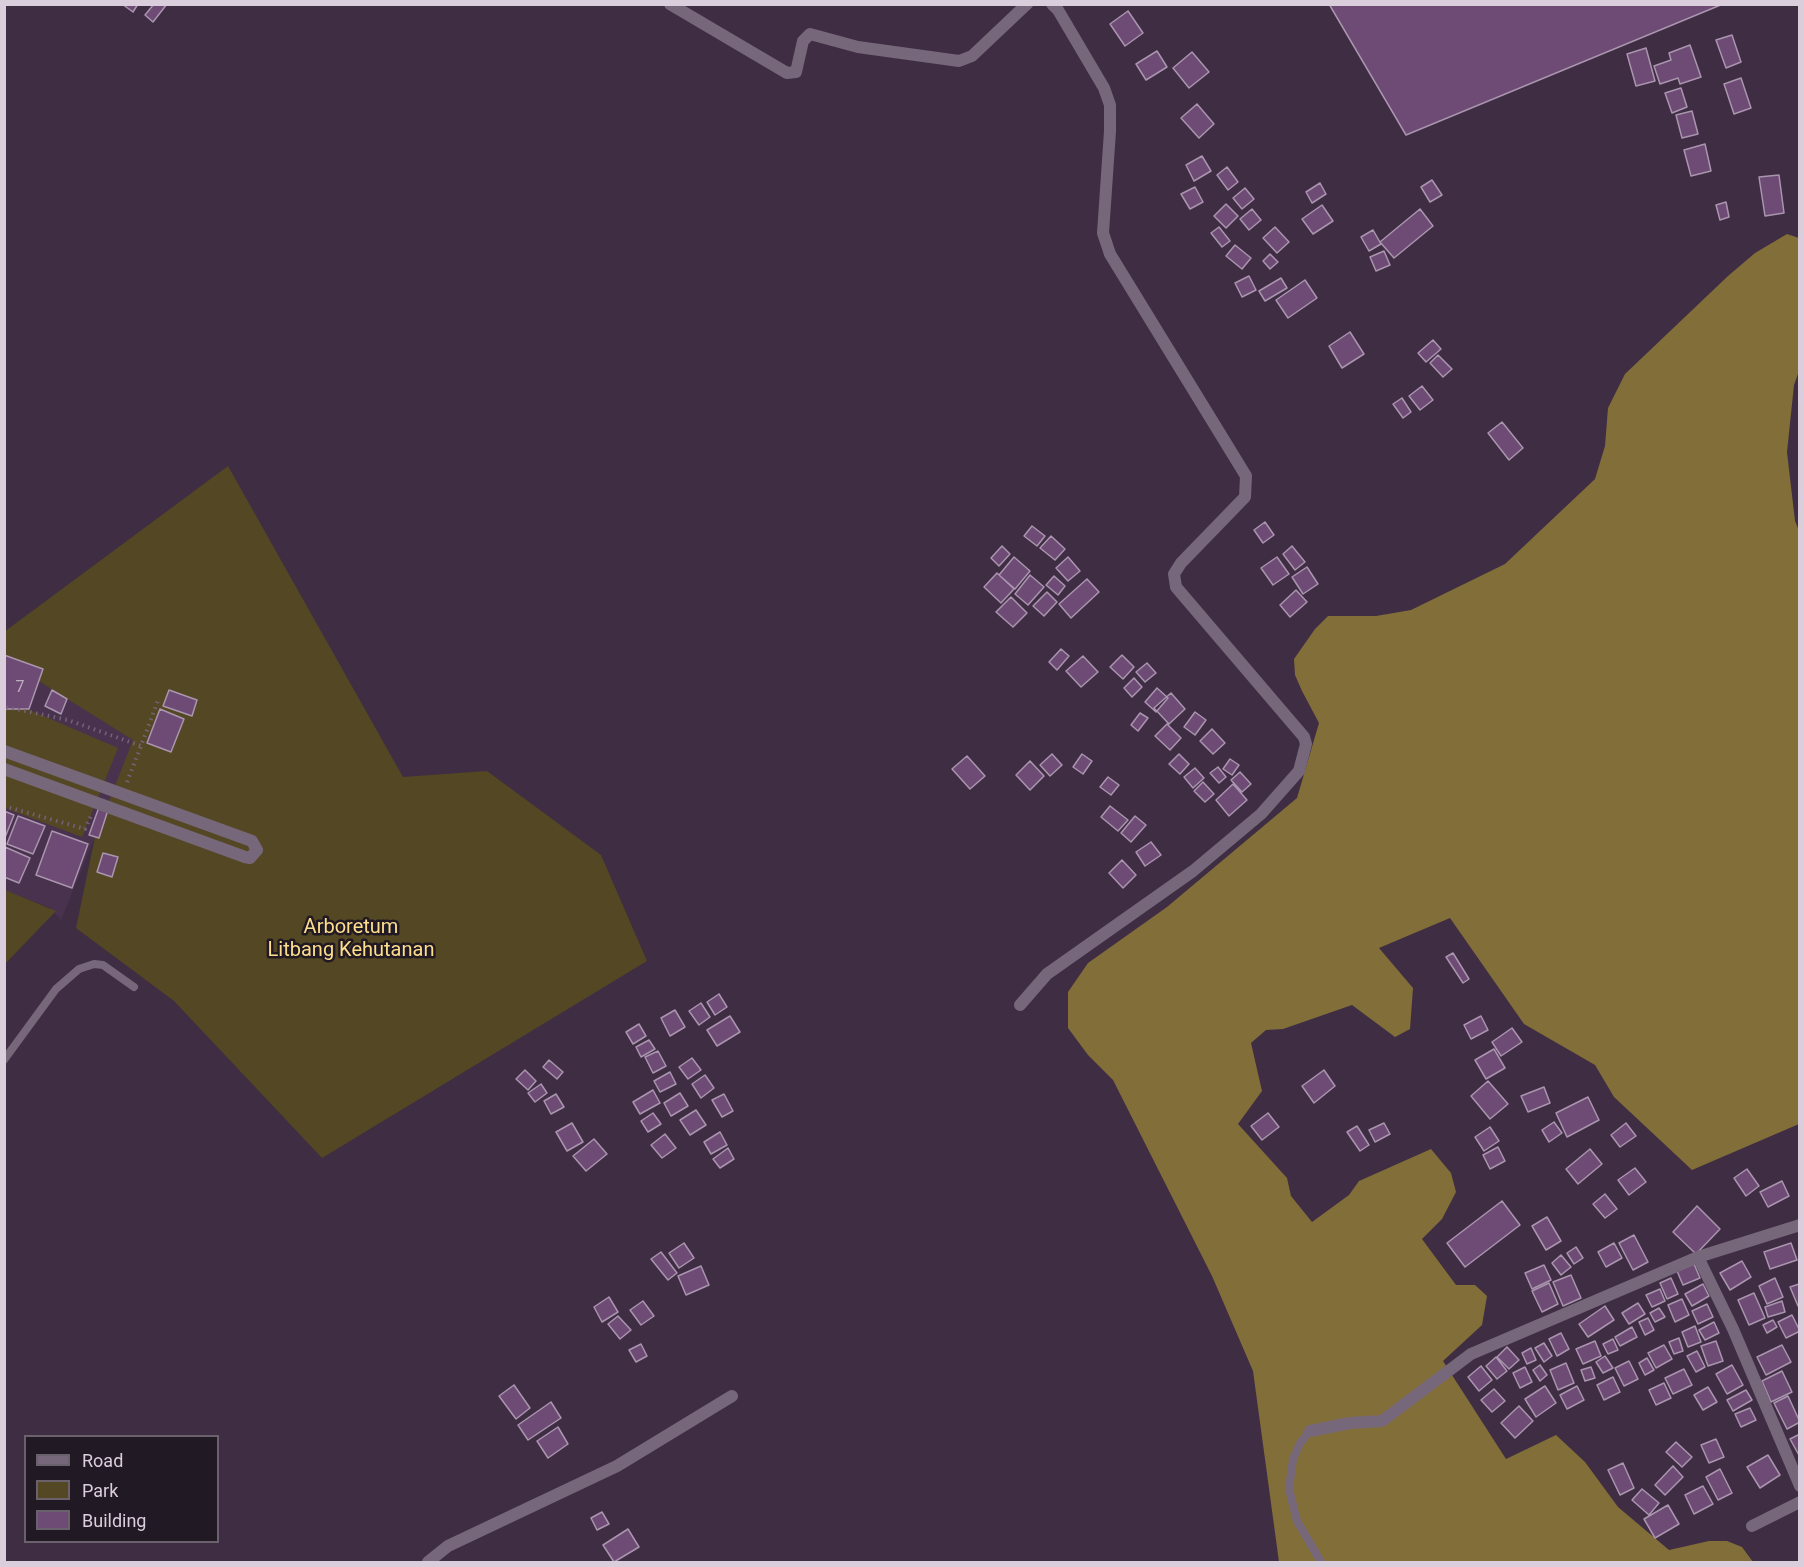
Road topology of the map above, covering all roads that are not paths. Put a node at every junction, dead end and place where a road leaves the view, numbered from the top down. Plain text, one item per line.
1 (670, 4) edge
2 (1027, 4) edge
3 (1052, 4) edge
4 (4, 751) edge
5 (4, 769) edge
6 (109, 789) junction
7 (103, 805) junction
8 (134, 987) dead end
9 (1020, 1005) dead end
10 (4, 1060) edge
11 (1800, 1225) edge
12 (1698, 1257) junction
13 (732, 1396) dead end
14 (1310, 1431) joint
15 (1800, 1486) edge
16 (1800, 1502) edge
17 (1752, 1526) dead end
18 (428, 1563) edge
19 (1321, 1563) edge

1 - 2 street
3 - 9 street
4 - 6 street
5 - 7 street
6 - 7 street
6 - 7 street
8 - 10 lane
11 - 12 street
12 - 14 street
12 - 15 street
13 - 18 street
14 - 19 lane
16 - 17 street

